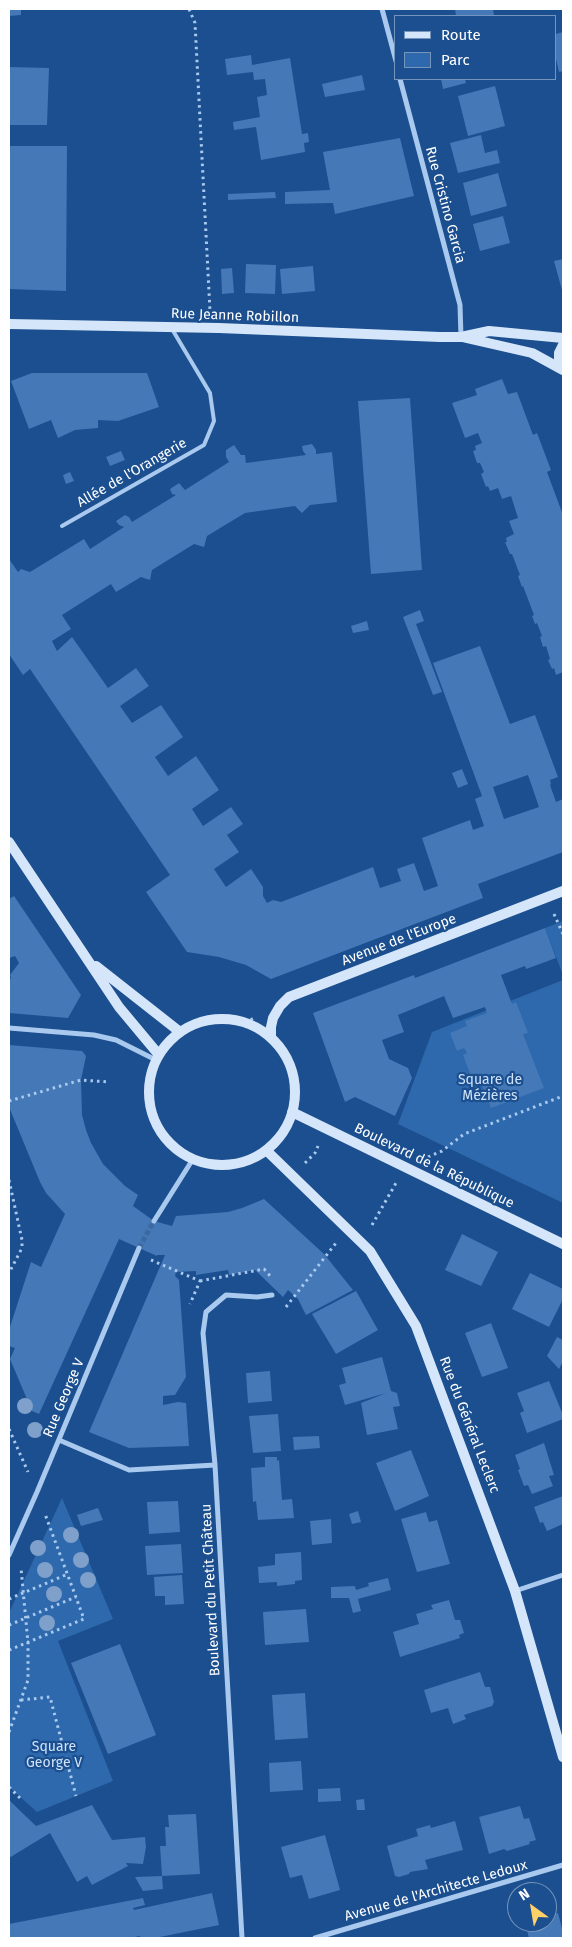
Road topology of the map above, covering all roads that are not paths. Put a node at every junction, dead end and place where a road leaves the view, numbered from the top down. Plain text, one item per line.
1 (382, 9) edge
2 (394, 54) edge
3 (400, 80) edge
4 (9, 324) edge
5 (171, 327) junction
6 (461, 337) junction
7 (563, 338) edge
8 (563, 345) edge
9 (563, 369) edge
10 (62, 526) dead end
11 (9, 842) edge
12 (563, 891) edge
13 (87, 960) junction
14 (9, 1028) edge
15 (180, 1032) junction
16 (271, 1038) junction
17 (157, 1057) junction
18 (292, 1112) junction
19 (267, 1150) junction
20 (192, 1159) junction
21 (154, 1221) tunnel mouth
22 (563, 1244) edge
23 (138, 1251) tunnel mouth
24 (272, 1295) dead end
25 (59, 1440) junction
26 (215, 1465) junction
27 (9, 1555) edge
28 (563, 1575) edge
29 (515, 1591) junction
30 (563, 1757) edge
31 (563, 1865) edge
32 (242, 1938) edge
33 (315, 1938) edge

1 - 2 street
3 - 6 street, Rue Cristino Garcia
4 - 5 main road, Rue Jeanne Robillon
5 - 6 main road, Rue Jeanne Robillon
5 - 10 lane, Allée de l'Orangerie
6 - 7 main road, Rue Jeanne Robillon
6 - 9 main road, Rue Jeanne Robillon
8 - 9 main road
11 - 13 main road
12 - 16 main road, Avenue de l'Europe
13 - 15 main road
13 - 17 main road
14 - 17 street
15 - 16 main road
15 - 17 main road
16 - 18 main road
17 - 20 main road
18 - 19 main road
18 - 22 main road, Boulevard de la République
19 - 20 main road
19 - 29 main road, Rue du Général Leclerc
20 - 21 street
23 - 25 street, Rue George V
24 - 26 street, Boulevard du Petit Château
25 - 26 street
25 - 27 street, Rue George V
26 - 32 street, Boulevard du Petit Château
28 - 29 street
29 - 30 main road, Rue du Général Leclerc
31 - 33 street, Avenue de l'Architecte Ledoux

